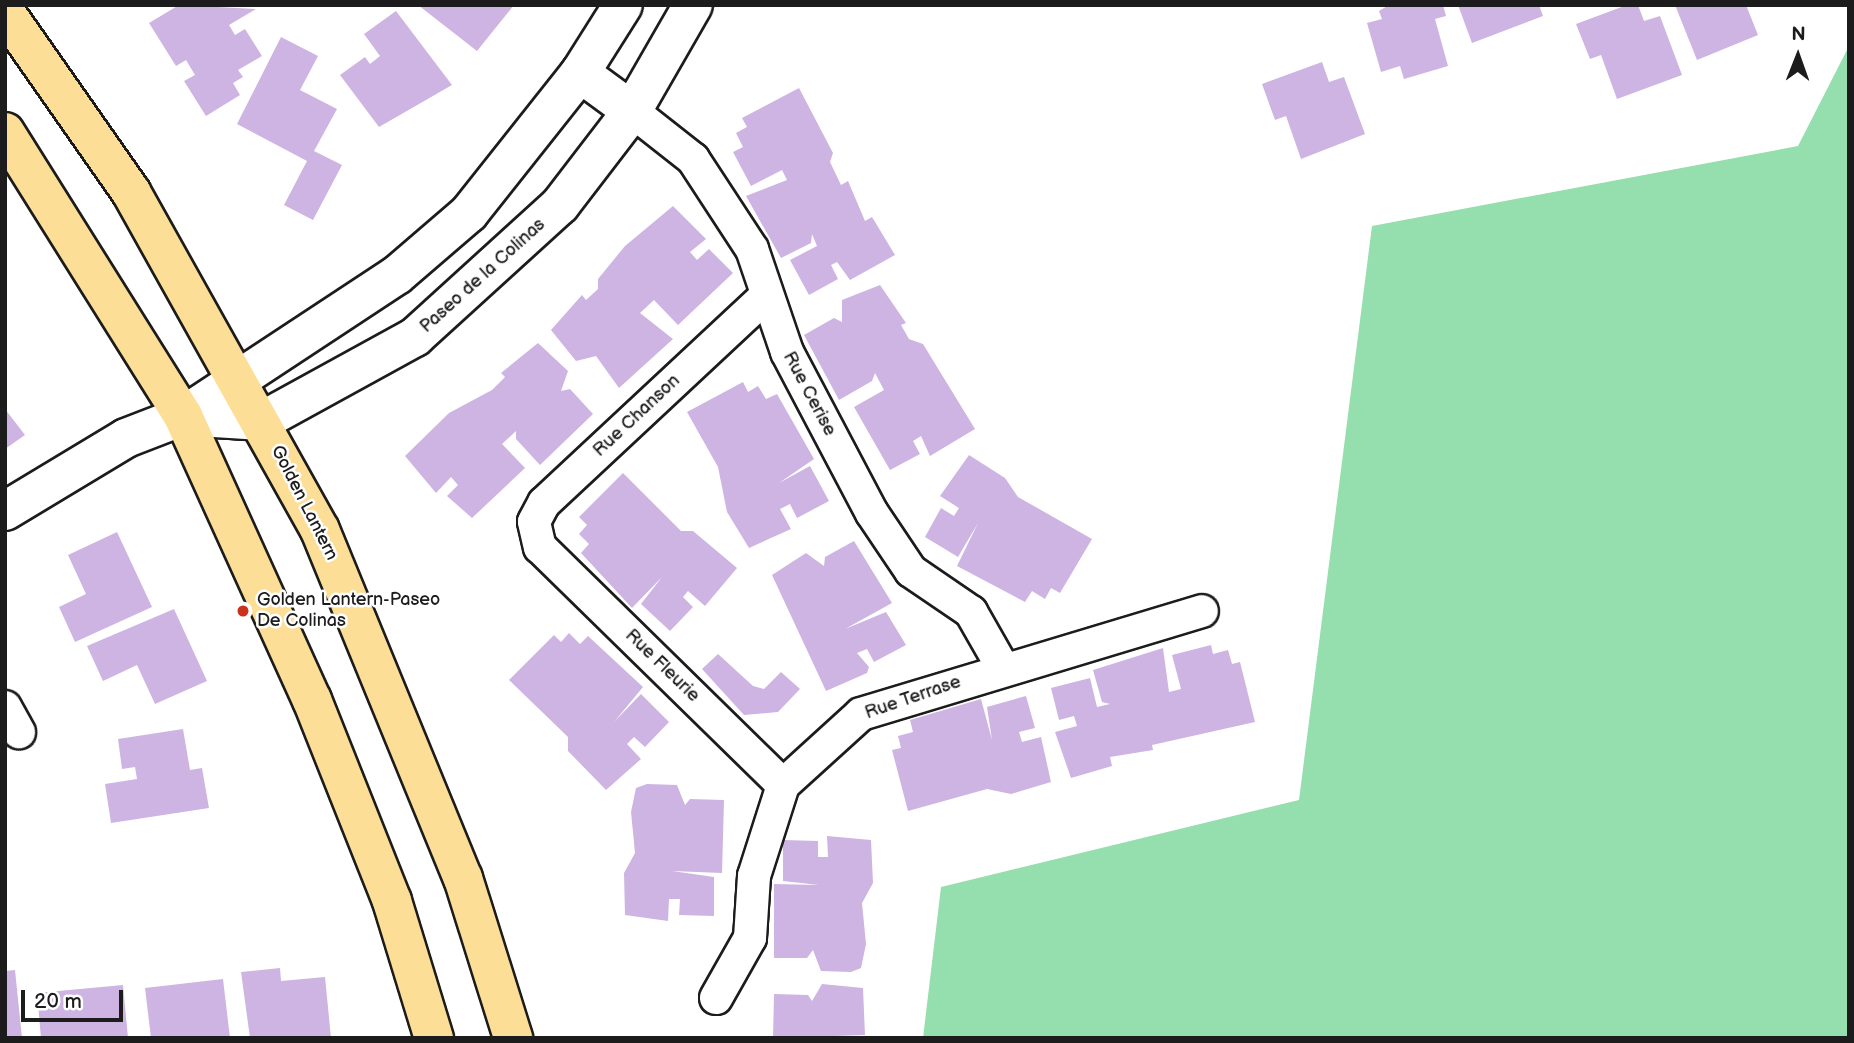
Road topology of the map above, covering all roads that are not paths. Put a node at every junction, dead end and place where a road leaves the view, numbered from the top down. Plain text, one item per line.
1 (623, 5) edge
2 (693, 5) edge
3 (5, 12) edge
4 (580, 73) junction
5 (632, 111) junction
6 (5, 132) edge
7 (765, 297) junction
8 (237, 376) junction
9 (183, 416) junction
10 (262, 421) junction
11 (5, 511) edge
12 (540, 547) joint
13 (1202, 611) dead end
14 (1003, 668) junction
15 (783, 785) junction
16 (716, 998) dead end
17 (434, 1038) edge
18 (513, 1038) edge

1 - 4 main road
2 - 5 main road, Paseo de la Colinas
3 - 8 main road, Golden Lantern
4 - 5 main road
4 - 8 main road
5 - 7 street, Rue Cerise
5 - 10 main road, Paseo de la Colinas
6 - 9 main road
7 - 12 street, Rue Chanson
7 - 14 street, Rue Cerise
8 - 9 main road
8 - 10 main road, Golden Lantern
9 - 10 main road
9 - 11 main road
9 - 17 main road
10 - 18 main road, Golden Lantern
12 - 15 street, Rue Fleurie
13 - 14 street, Rue Terrase
14 - 15 street, Rue Terrase
15 - 16 street

